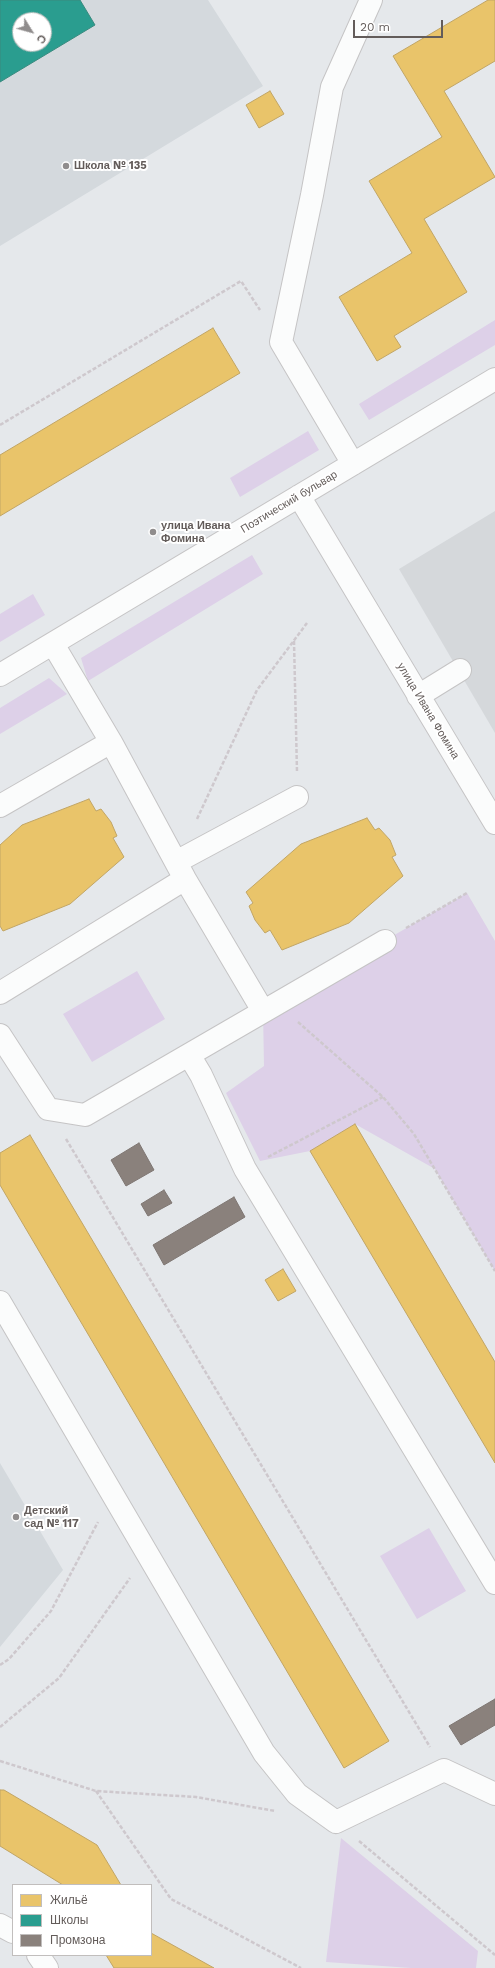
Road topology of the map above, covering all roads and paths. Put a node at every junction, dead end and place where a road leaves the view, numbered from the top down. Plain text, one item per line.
1 (372, 0) edge
2 (281, 342) junction
3 (495, 379) edge
4 (0, 425) edge
5 (353, 464) junction
6 (299, 496) junction
7 (307, 623) dead end
8 (294, 640) junction
9 (53, 644) junction
10 (460, 670) dead end
11 (0, 676) edge
12 (418, 696) junction
13 (110, 742) junction
14 (297, 797) joint
15 (0, 806) edge
16 (196, 822) dead end
17 (495, 824) edge
18 (180, 871) junction
19 (467, 893) dead end
20 (385, 941) joint
21 (0, 993) edge
22 (270, 1008) junction
23 (0, 1035) edge
24 (189, 1055) junction
25 (383, 1097) junction
26 (48, 1109) junction
27 (245, 1169) junction
28 (495, 1271) edge
29 (0, 1302) edge
30 (112, 1494) junction
31 (147, 1554) junction
32 (495, 1583) edge
33 (0, 1665) edge
34 (0, 1727) edge
35 (0, 1762) edge
36 (444, 1770) junction
37 (96, 1791) junction
38 (495, 1794) edge
39 (282, 1812) dead end
40 (336, 1822) junction
41 (0, 1925) edge
42 (12, 1931) edge
43 (495, 1954) edge
44 (39, 1956) edge
45 (47, 1968) edge
46 (301, 1968) edge

1 - 2 street
2 - 4 path
2 - 5 street
3 - 5 street, Поэтический бульвар
5 - 6 street, Поэтический бульвар
6 - 9 street, Поэтический бульвар
6 - 12 street, улица Ивана Фомина
7 - 8 path
8 - 14 path
8 - 16 path
9 - 11 street, Поэтический бульвар
9 - 13 street
10 - 12 street
12 - 17 street, улица Ивана Фомина
13 - 15 street
13 - 18 street
14 - 18 street
18 - 21 street
18 - 22 street
19 - 20 path
20 - 22 street
22 - 24 street
22 - 25 path
23 - 26 street
24 - 26 street
24 - 27 street
25 - 27 path
25 - 28 path
26 - 36 path
27 - 32 street
29 - 30 street
30 - 31 street
30 - 33 path
31 - 34 path
31 - 40 street
35 - 37 path
36 - 38 street
36 - 40 street
37 - 39 path
37 - 46 path
40 - 43 path
41 - 42 street
44 - 45 street

